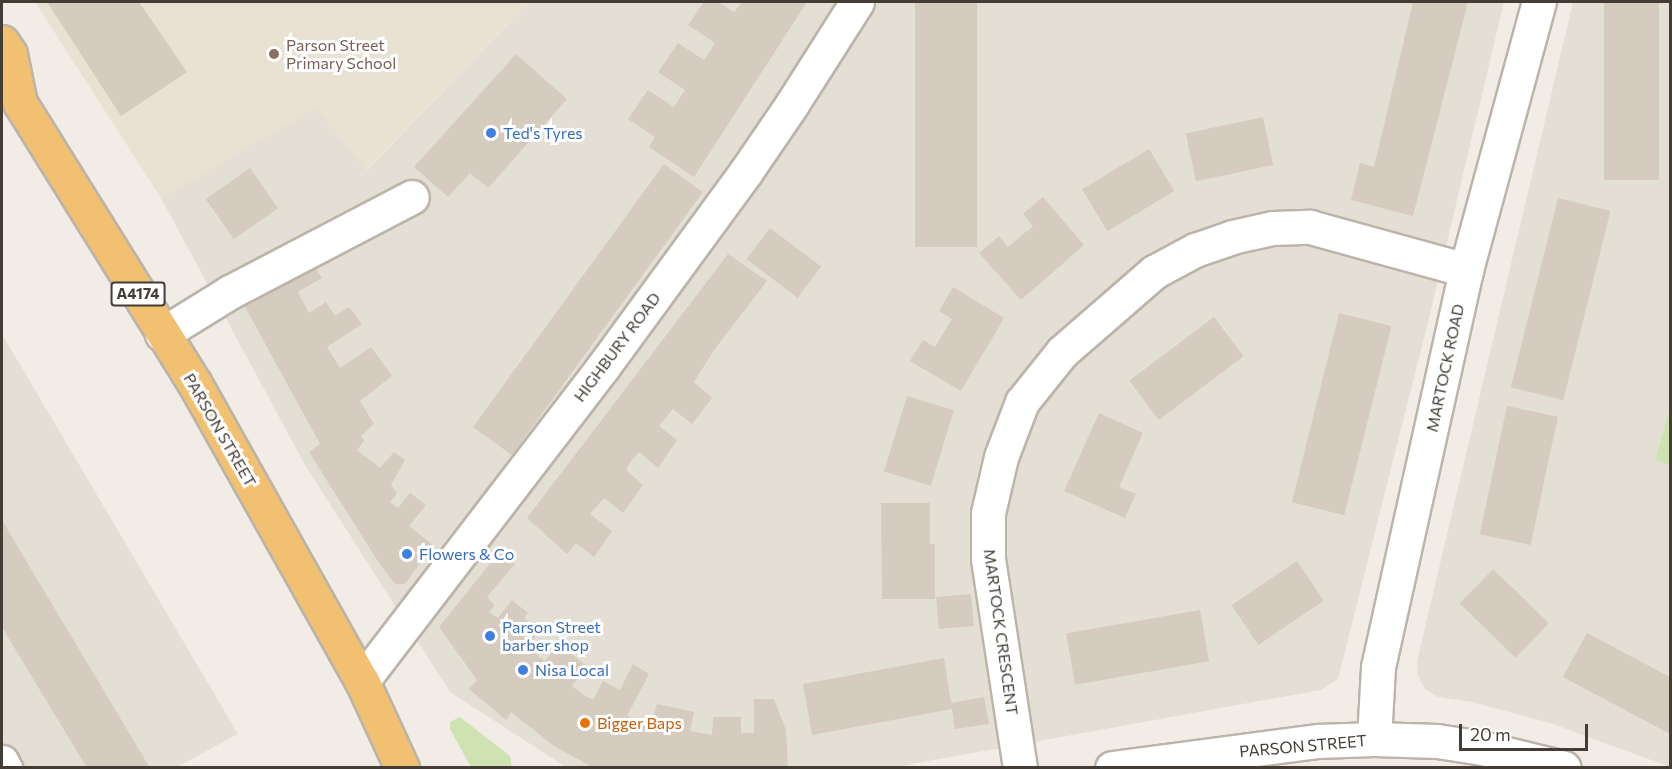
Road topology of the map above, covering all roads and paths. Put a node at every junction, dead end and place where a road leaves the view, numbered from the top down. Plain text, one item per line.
1 (856, 2) edge
2 (1539, 2) edge
3 (2, 42) edge
4 (11, 99) edge
5 (412, 197) dead end
6 (1466, 270) junction
7 (162, 334) junction
8 (362, 681) junction
9 (1374, 739) junction
10 (2, 762) edge
11 (5, 768) edge
12 (402, 768) edge
13 (1020, 768) edge
14 (1112, 768) edge
15 (1564, 768) edge

1 - 8 street, HIGHBURY ROAD
2 - 6 street, MARTOCK ROAD
3 - 4 highway, PARSON STREET / A4174
4 - 7 highway, PARSON STREET / A4174
5 - 7 street
6 - 9 street, MARTOCK ROAD
6 - 13 street, MARTOCK CRESCENT
7 - 8 highway, PARSON STREET / A4174
8 - 12 highway, PARSON STREET / A4174
9 - 14 street, PARSON STREET
9 - 15 street, PARSON STREET
10 - 11 street

